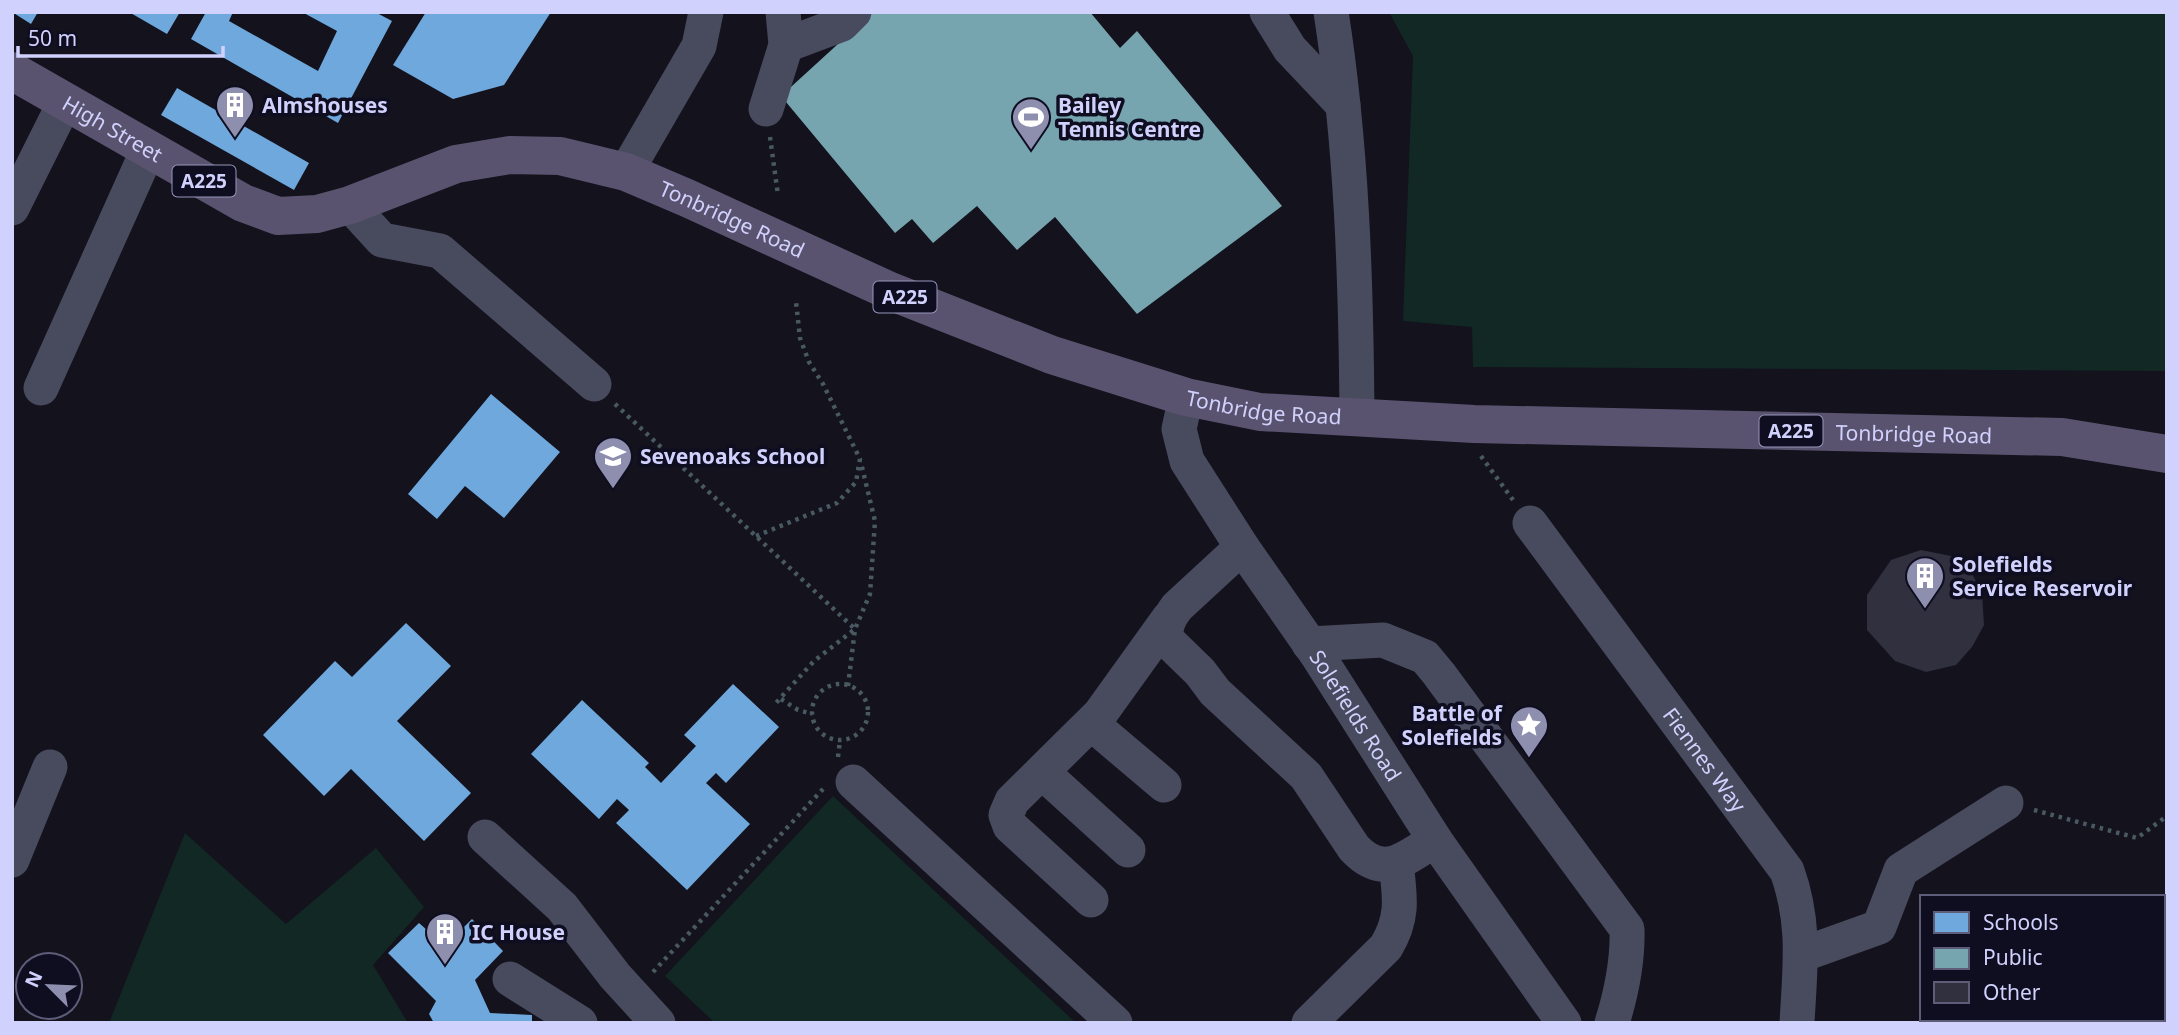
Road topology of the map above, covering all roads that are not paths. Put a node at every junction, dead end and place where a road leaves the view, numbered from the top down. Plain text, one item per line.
1 (706, 12) edge
2 (855, 12) edge
3 (1267, 12) edge
4 (1331, 12) edge
5 (785, 29) edge
6 (12, 71) edge
7 (65, 102) junction
8 (1343, 105) junction
9 (766, 109) road end
10 (148, 150) junction
11 (626, 172) junction
12 (410, 181) joint
13 (350, 205) junction
14 (12, 208) edge
15 (594, 384) road end
16 (41, 388) dead end
17 (1186, 397) junction
18 (1357, 417) junction
19 (2167, 454) edge
20 (1530, 523) road end
21 (1242, 547) junction
22 (1169, 618) junction
23 (1309, 644) junction
24 (1092, 724) junction
25 (50, 767) dead end
26 (1042, 772) junction
27 (840, 778) road end
28 (1164, 785) dead end
29 (2006, 803) road end
30 (485, 837) dead end
31 (1435, 839) junction
32 (1128, 850) dead end
33 (12, 860) edge
34 (1396, 863) junction
35 (1091, 900) dead end
36 (1801, 955) junction
37 (510, 979) dead end
38 (580, 1023) edge
39 (658, 1023) edge
40 (1115, 1023) edge
41 (1309, 1023) edge
42 (1564, 1023) edge
43 (1612, 1023) edge
44 (1797, 1023) edge

1 - 11 street
2 - 5 street
3 - 8 street
4 - 8 street
5 - 9 street
6 - 7 main road, High Street / A225
7 - 10 main road, High Street / A225
7 - 14 street
8 - 18 street
10 - 13 main road, High Street / A225
10 - 16 street
11 - 12 main road, Tonbridge Road / A225
11 - 17 main road, Tonbridge Road / A225
12 - 13 main road, High Street / A225
13 - 15 street
17 - 18 main road, Tonbridge Road / A225
17 - 21 street, Solefields Road
18 - 19 main road, Tonbridge Road / A225
20 - 36 street, Fiennes Way
21 - 22 street
21 - 23 street, Solefields Road
22 - 24 street
22 - 34 street
23 - 31 street, Solefields Road
23 - 43 street
24 - 26 street
24 - 28 street
25 - 33 street
26 - 32 street
26 - 35 street
27 - 40 street
29 - 36 street
30 - 39 street
31 - 34 street
31 - 42 street, Solefields Road
34 - 41 street
36 - 44 street, Fiennes Way
37 - 38 street

